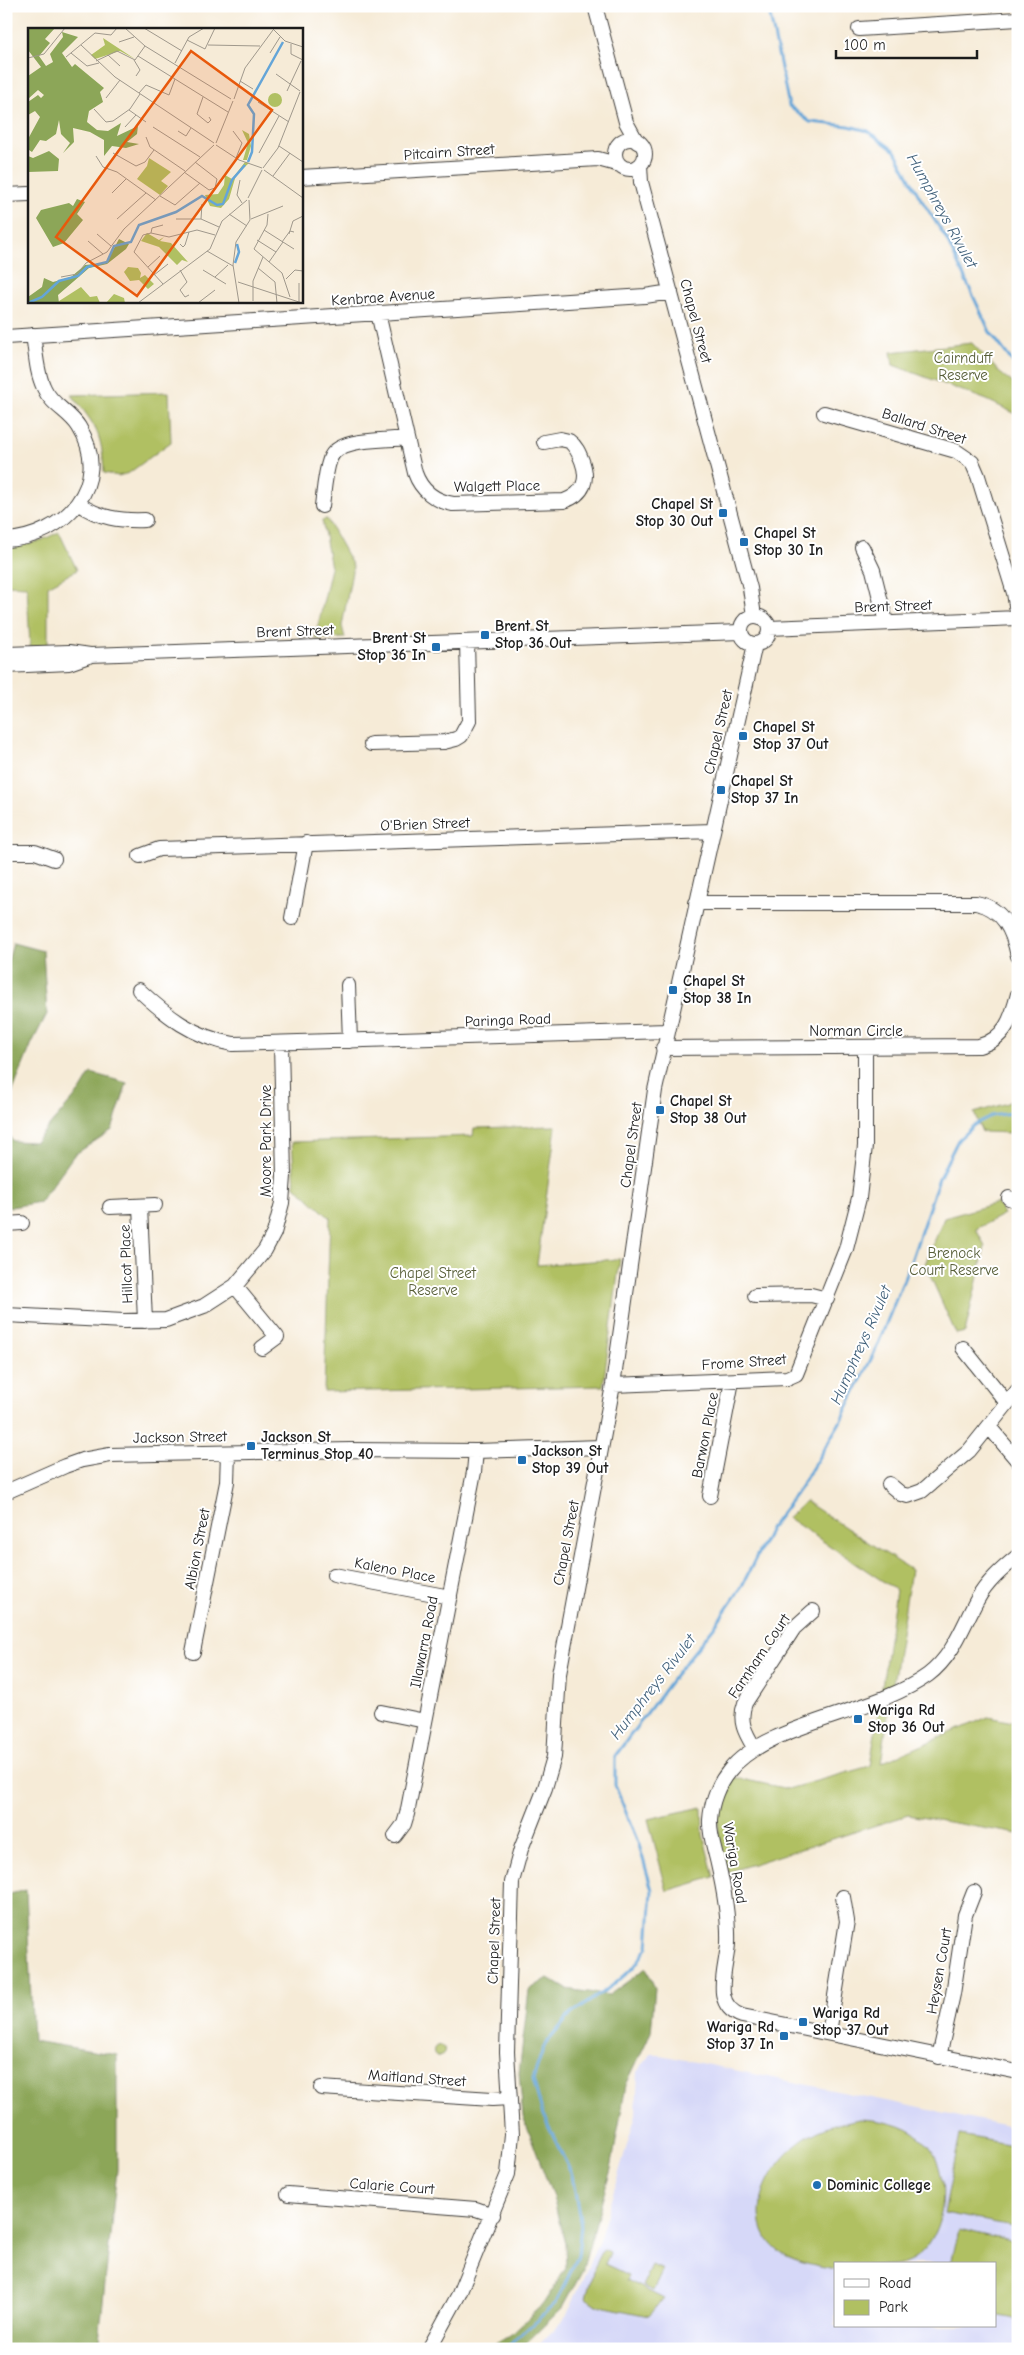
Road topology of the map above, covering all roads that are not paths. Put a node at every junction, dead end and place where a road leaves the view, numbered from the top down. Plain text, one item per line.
1 (595, 6) edge
2 (1018, 19) edge
3 (858, 29) dead end
4 (626, 122) junction
5 (637, 142) junction
6 (619, 145) junction
7 (598, 159) junction
8 (629, 166) junction
9 (302, 177) edge
10 (28, 194) edge
11 (6, 195) edge
12 (671, 292) junction
13 (378, 313) junction
14 (33, 335) junction
15 (6, 337) edge
16 (824, 413) dead end
17 (406, 438) junction
18 (544, 442) dead end
19 (79, 504) junction
20 (322, 506) dead end
21 (145, 520) dead end
22 (6, 540) edge
23 (862, 547) dead end
24 (754, 616) junction
25 (1018, 617) edge
26 (886, 622) junction
27 (769, 628) junction
28 (741, 632) junction
29 (467, 642) junction
30 (755, 644) junction
31 (6, 654) edge
32 (90, 655) junction
33 (6, 666) edge
34 (371, 744) dead end
35 (713, 831) junction
36 (306, 843) junction
37 (6, 852) edge
38 (140, 856) dead end
39 (54, 859) dead end
40 (696, 903) junction
41 (292, 918) dead end
42 (1018, 956) edge
43 (348, 985) dead end
44 (139, 990) dead end
45 (1018, 994) edge
46 (667, 1031) junction
47 (350, 1042) junction
48 (281, 1044) junction
49 (865, 1047) junction
50 (663, 1048) junction
51 (155, 1205) dead end
52 (140, 1206) junction
53 (110, 1207) dead end
54 (22, 1223) dead end
55 (6, 1224) edge
56 (235, 1286) junction
57 (755, 1296) dead end
58 (827, 1299) junction
59 (6, 1306) edge
60 (6, 1315) edge
61 (145, 1321) junction
62 (262, 1348) dead end
63 (963, 1348) dead end
64 (732, 1381) junction
65 (613, 1385) junction
66 (1018, 1390) edge
67 (1007, 1403) junction
68 (990, 1428) junction
69 (601, 1447) junction
70 (476, 1451) junction
71 (228, 1453) junction
72 (1018, 1461) edge
73 (889, 1484) dead end
74 (6, 1492) edge
75 (710, 1496) dead end
76 (1018, 1556) edge
77 (334, 1575) dead end
78 (450, 1597) junction
79 (813, 1611) dead end
80 (193, 1652) dead end
81 (381, 1712) dead end
82 (425, 1720) junction
83 (755, 1749) junction
84 (396, 1836) dead end
85 (974, 1892) dead end
86 (843, 1896) dead end
87 (828, 2033) junction
88 (939, 2057) junction
89 (1018, 2072) edge
90 (321, 2088) dead end
91 (510, 2098) junction
92 (288, 2194) dead end
93 (492, 2215) junction
94 (429, 2349) edge

1 - 4 street
2 - 3 street
4 - 5 street
4 - 6 street
5 - 6 street
5 - 8 street
6 - 7 street, Pitcairn Street
6 - 8 street
7 - 8 street, Pitcairn Street
7 - 9 street, Pitcairn Street
8 - 12 street, Chapel Street
10 - 11 street
12 - 13 street, Kenbrae Avenue
12 - 24 street, Chapel Street
13 - 14 street, Kenbrae Avenue
13 - 17 street, Walgett Place
14 - 15 street, Kenbrae Avenue
14 - 19 street
16 - 25 street, Ballard Street
17 - 18 street, Walgett Place
17 - 20 street
19 - 21 street
19 - 22 street
23 - 26 street
24 - 27 street
24 - 28 street
25 - 26 street, Brent Street
26 - 27 street, Brent Street
27 - 30 street
28 - 29 street, Brent Street
28 - 30 street
29 - 32 street, Brent Street
29 - 34 street
30 - 35 street, Chapel Street
31 - 32 street, Brent Street
32 - 33 street, Brent Street
35 - 36 street, O'Brien Street
35 - 40 street, Chapel Street
36 - 38 street, O'Brien Street
36 - 41 street
37 - 39 street
40 - 42 street
40 - 46 street, Chapel Street
43 - 47 street
44 - 48 street, Paringa Road
45 - 49 street, Norman Circle
46 - 47 street, Paringa Road
46 - 50 street, Chapel Street
47 - 48 street, Paringa Road
48 - 56 street, Moore Park Drive
49 - 50 street, Norman Circle
49 - 58 street, Frome Street
50 - 65 street, Chapel Street
51 - 52 street, Hillcot Place
52 - 53 street, Hillcot Place
52 - 61 street, Hillcot Place
54 - 55 street
56 - 61 street, Moore Park Drive
56 - 62 street
57 - 58 street
58 - 64 street, Frome Street
59 - 60 street
60 - 61 street, Moore Park Drive
63 - 67 street
64 - 65 street, Frome Street
64 - 75 street, Barwon Place
65 - 69 street, Chapel Street
66 - 67 street
67 - 68 street
68 - 72 street
68 - 73 street
69 - 70 street, Jackson Street
69 - 91 street, Chapel Street
70 - 71 street, Jackson Street
70 - 78 street, Illawarra Road
71 - 74 street, Jackson Street
71 - 80 street, Albion Street
76 - 83 street, Wariga Road
77 - 78 street, Kaleno Place
78 - 82 street, Illawarra Road
79 - 83 street, Farnham Court
81 - 82 street
82 - 84 street, Illawarra Road
83 - 87 street, Wariga Road
85 - 88 street, Heysen Court
86 - 87 street
87 - 88 street, Wariga Road
88 - 89 street, Wariga Road
90 - 91 street, Maitland Street
91 - 93 street, Chapel Street
92 - 93 street, Calarie Court
93 - 94 street, Chapel Street

